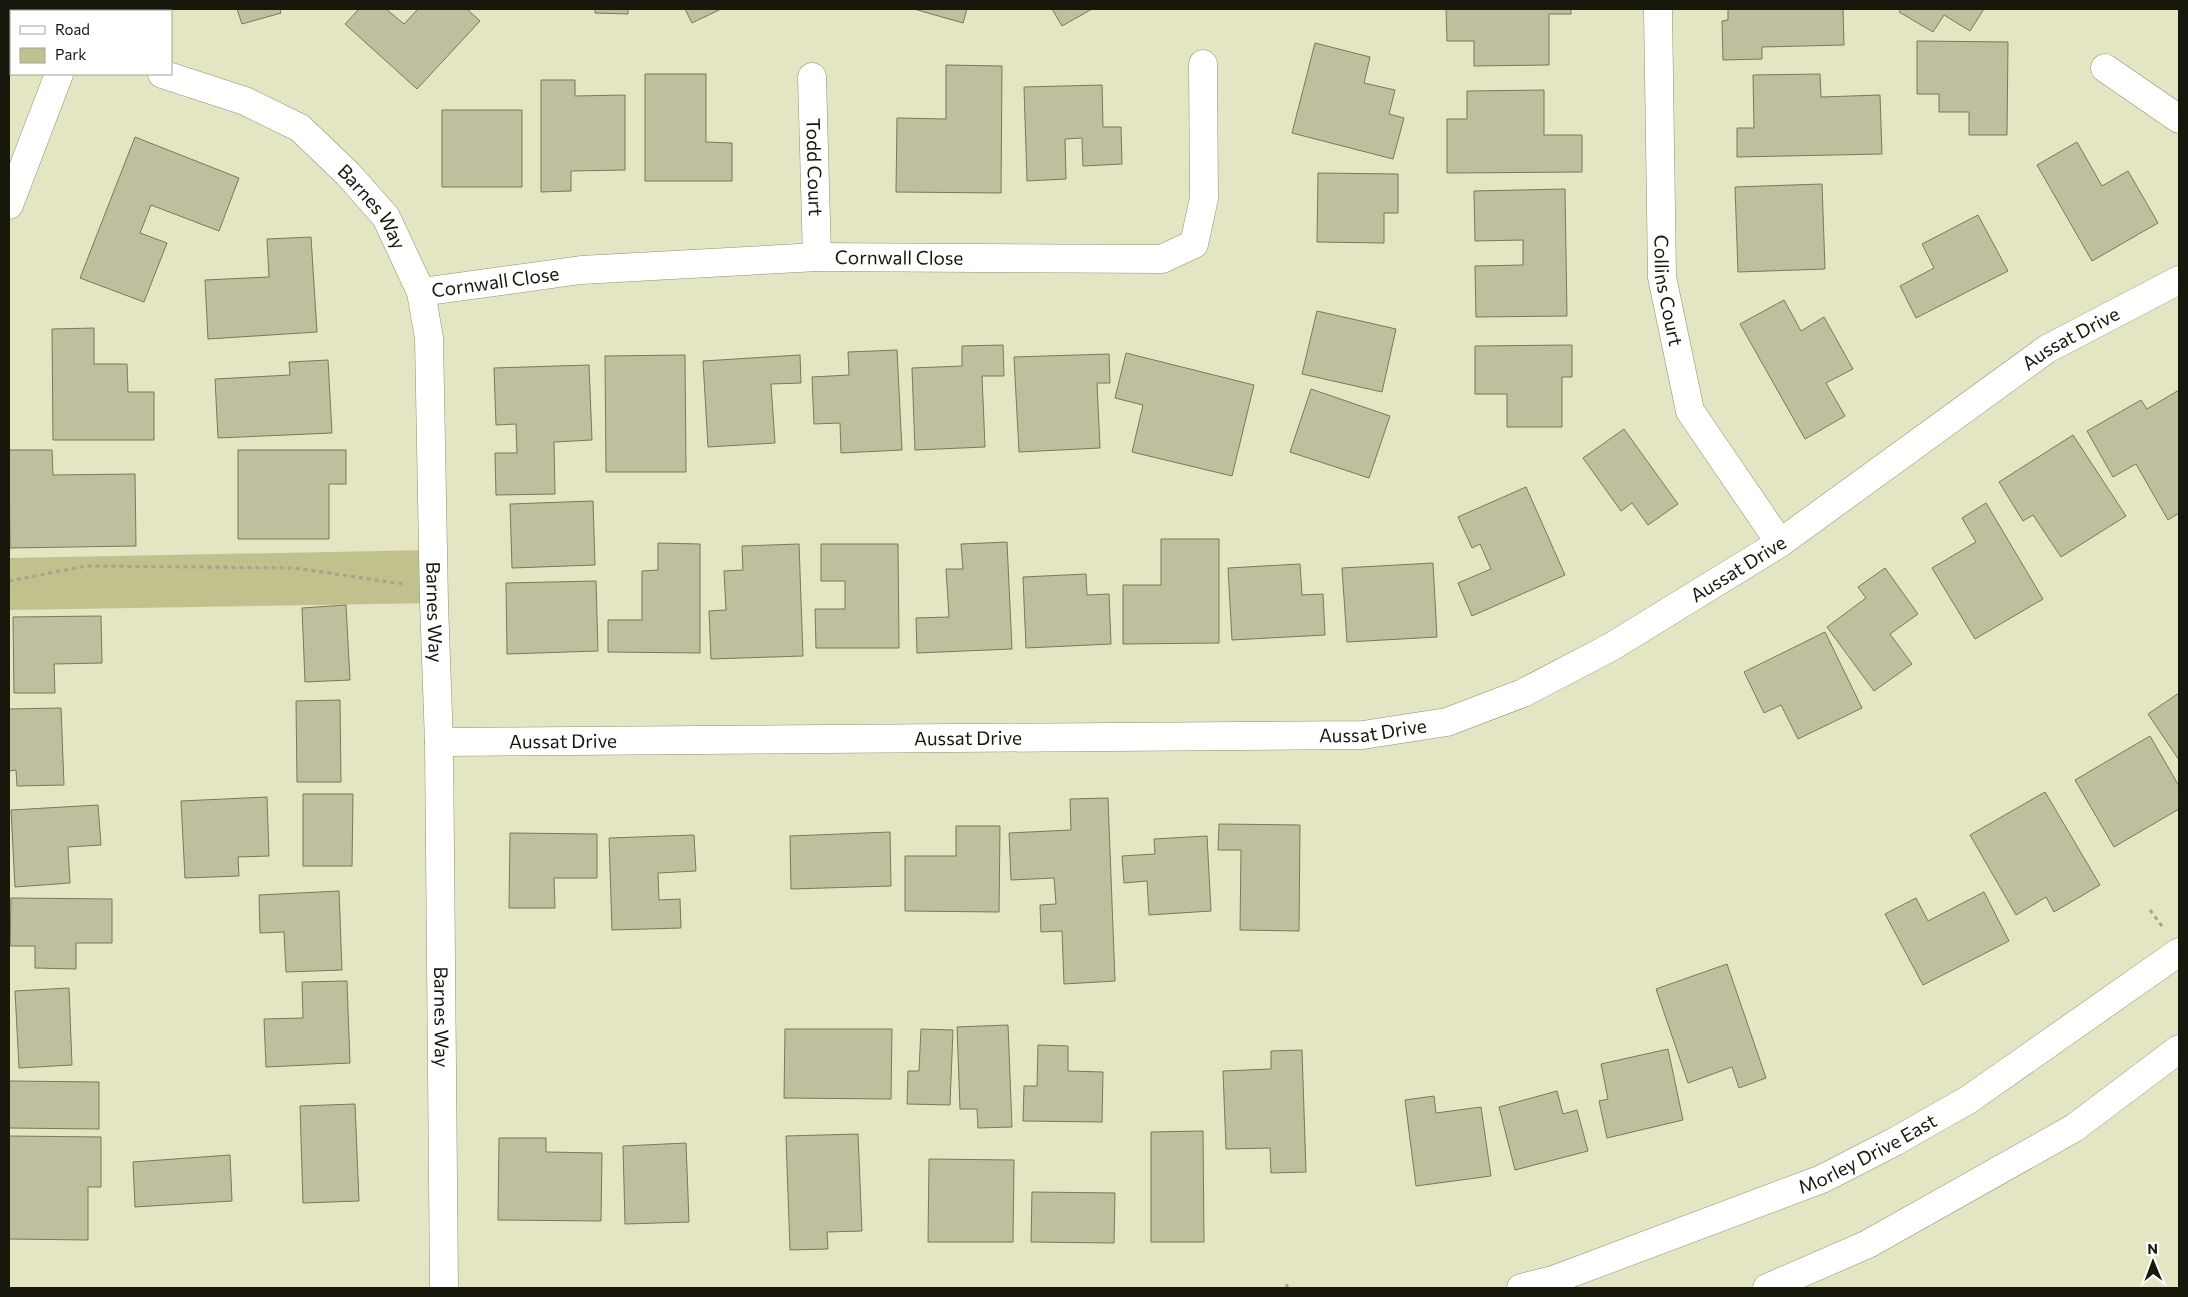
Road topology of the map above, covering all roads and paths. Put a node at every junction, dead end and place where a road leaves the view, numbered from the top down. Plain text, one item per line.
1 (1658, 9) edge
2 (1203, 64) dead end
3 (2105, 68) dead end
4 (59, 75) edge
5 (165, 75) edge
6 (812, 77) dead end
7 (2179, 119) edge
8 (9, 205) edge
9 (817, 257) junction
10 (2179, 280) edge
11 (421, 292) junction
12 (1780, 543) junction
13 (9, 581) edge
14 (434, 588) junction
15 (439, 742) junction
16 (2179, 952) edge
17 (2179, 1048) edge
18 (444, 1288) edge
19 (1521, 1288) edge
20 (1767, 1288) edge

1 - 12 street, Collins Court
2 - 9 street, Cornwall Close
3 - 7 street
4 - 8 street
5 - 11 street, Barnes Way
6 - 9 street, Todd Court
9 - 11 street, Cornwall Close
10 - 12 street, Aussat Drive
11 - 14 street, Barnes Way
12 - 15 street, Aussat Drive
13 - 14 path
14 - 15 street, Barnes Way
15 - 18 street, Barnes Way
16 - 19 street, Morley Drive East
17 - 20 street

